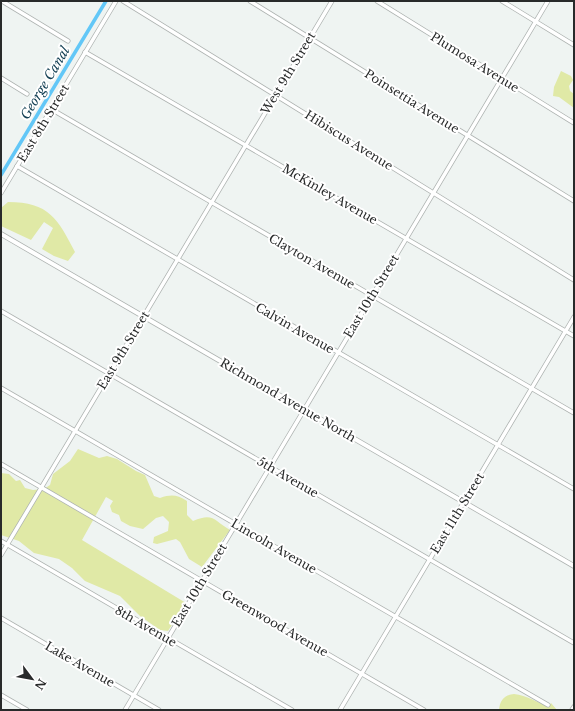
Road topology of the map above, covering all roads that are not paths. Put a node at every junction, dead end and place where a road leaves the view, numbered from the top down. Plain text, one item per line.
1 (2, 1) edge
2 (116, 1) edge
3 (123, 1) edge
4 (250, 1) edge
5 (332, 1) edge
6 (376, 1) edge
7 (502, 1) edge
8 (548, 1) edge
9 (536, 22) junction
10 (310, 38) junction
11 (68, 41) dead end
12 (574, 45) edge
13 (85, 52) junction
14 (1, 78) edge
15 (501, 78) junction
16 (27, 94) dead end
17 (275, 94) junction
18 (51, 109) junction
19 (574, 123) edge
20 (467, 135) junction
21 (245, 145) junction
22 (17, 166) junction
23 (433, 192) junction
24 (1, 193) edge
25 (574, 201) edge
26 (211, 202) junction
27 (1, 234) edge
28 (406, 238) junction
29 (177, 259) junction
30 (574, 280) edge
31 (371, 295) junction
32 (1, 311) edge
33 (143, 316) junction
34 (574, 317) edge
35 (566, 331) junction
36 (574, 336) edge
37 (338, 352) junction
38 (109, 373) junction
39 (1, 388) edge
40 (532, 388) junction
41 (304, 409) junction
42 (574, 413) edge
43 (75, 431) junction
44 (498, 445) junction
45 (1, 464) edge
46 (270, 466) junction
47 (41, 488) junction
48 (574, 489) edge
49 (464, 502) junction
50 (236, 524) junction
51 (1, 541) edge
52 (7, 545) junction
53 (1, 556) edge
54 (430, 560) junction
55 (574, 566) edge
56 (202, 581) junction
57 (396, 617) junction
58 (1, 618) edge
59 (168, 638) junction
60 (574, 643) edge
61 (362, 674) junction
62 (1, 695) edge
63 (134, 695) junction
64 (548, 705) dead end
65 (574, 707) edge
66 (27, 710) edge
67 (125, 710) edge
68 (160, 710) edge
69 (292, 710) edge
70 (340, 710) edge
71 (424, 710) edge
72 (572, 710) edge

1 - 11 street
2 - 13 street, East 8th Street
3 - 17 street, Hibiscus Avenue
4 - 10 street, Poinsettia Avenue
5 - 10 street, West 9th Street
6 - 15 street, Plumosa Avenue
7 - 9 street
8 - 9 street, East 10th Street
9 - 12 street
9 - 15 street, East 10th Street
10 - 17 street, West 9th Street
10 - 20 street, Poinsettia Avenue
13 - 18 street, East 8th Street
13 - 21 street, McKinley Avenue
14 - 16 street
15 - 19 street, Plumosa Avenue
15 - 20 street, East 10th Street
17 - 21 street, West 9th Street
17 - 23 street, Hibiscus Avenue
18 - 22 street, East 8th Street
18 - 26 street, Clayton Avenue
20 - 23 street, East 10th Street
20 - 25 street, Poinsettia Avenue
21 - 26 street, East 9th Street
21 - 28 street, McKinley Avenue
22 - 24 street, East 8th Street
22 - 29 street, Calvin Avenue
23 - 28 street, East 10th Street
23 - 30 street, Hibiscus Avenue
26 - 29 street, East 9th Street
26 - 31 street, Clayton Avenue
27 - 33 street, Richmond Avenue North
28 - 31 street, East 10th Street
28 - 35 street, McKinley Avenue
29 - 33 street, East 9th Street
29 - 37 street, Calvin Avenue
31 - 37 street, East 10th Street
31 - 40 street, Clayton Avenue
32 - 38 street, 5th Avenue
33 - 38 street, East 9th Street
33 - 41 street, Richmond Avenue North
34 - 35 street, East 11th Street
35 - 36 street, McKinley Avenue
35 - 40 street, East 11th Street
37 - 41 street, East 10th Street
37 - 44 street, Calvin Avenue
38 - 43 street, East 9th Street
38 - 46 street, 5th Avenue
39 - 43 street, Lincoln Avenue
40 - 42 street, Clayton Avenue
40 - 44 street, East 11th Street
41 - 46 street, East 10th Street
41 - 49 street, Richmond Avenue North
43 - 47 street, East 9th Street
43 - 50 street, Lincoln Avenue
44 - 48 street, Calvin Avenue
44 - 49 street, East 11th Street
45 - 47 street, Greenwood Avenue
46 - 50 street, East 10th Street
46 - 54 street, 5th Avenue
47 - 52 street, East 9th Street
47 - 56 street, Greenwood Avenue
49 - 54 street, East 11th Street
49 - 55 street, Richmond Avenue North
50 - 56 street, East 10th Street
50 - 57 street, Lincoln Avenue
51 - 52 street, 8th Avenue
52 - 53 street, East 9th Street
52 - 59 street, 8th Avenue
54 - 57 street, East 11th Street
54 - 60 street, 5th Avenue
56 - 59 street, East 10th Street
56 - 61 street, Greenwood Avenue
57 - 61 street, East 11th Street
57 - 64 street, Lincoln Avenue
58 - 63 street, Lake Avenue
59 - 63 street, East 10th Street
59 - 69 street, 8th Avenue
61 - 70 street, East 11th Street
61 - 71 street, Greenwood Avenue
62 - 66 street
63 - 67 street, East 10th Street
63 - 68 street, Lake Avenue
65 - 72 street

